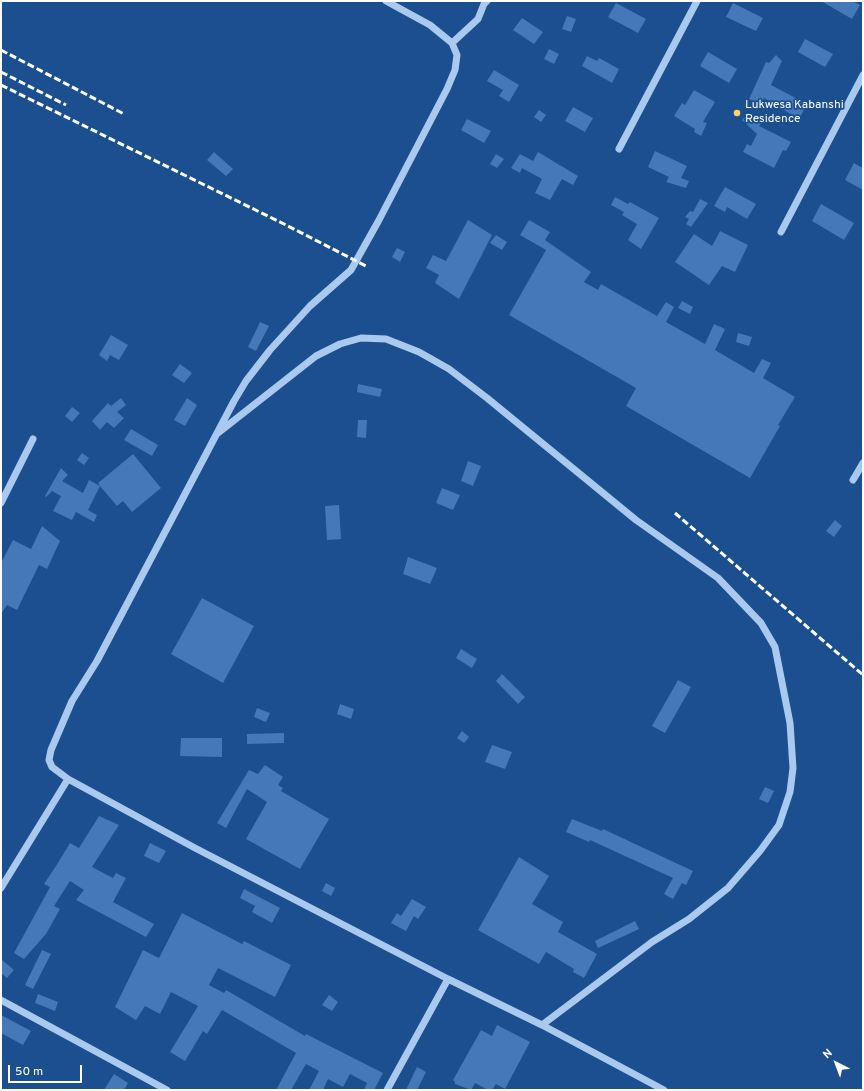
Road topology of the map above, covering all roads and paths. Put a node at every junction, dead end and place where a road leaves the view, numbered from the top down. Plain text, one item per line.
1 (386, 1) edge
2 (487, 1) edge
3 (697, 1) edge
4 (452, 43) junction
5 (863, 75) edge
6 (619, 149) dead end
7 (781, 232) dead end
8 (215, 436) junction
9 (33, 439) dead end
10 (863, 463) edge
11 (853, 480) dead end
12 (1, 503) edge
13 (68, 779) junction
14 (1, 888) edge
15 (448, 979) junction
16 (1, 1000) edge
17 (542, 1025) junction
18 (167, 1090) edge
19 (387, 1090) edge
20 (664, 1090) edge

1 - 4 street
2 - 4 street
3 - 6 street
4 - 8 street
5 - 7 street
8 - 13 street
8 - 17 street
9 - 12 street
10 - 11 street
13 - 14 street
13 - 15 street
15 - 17 street
15 - 19 street
16 - 18 street
17 - 20 street

